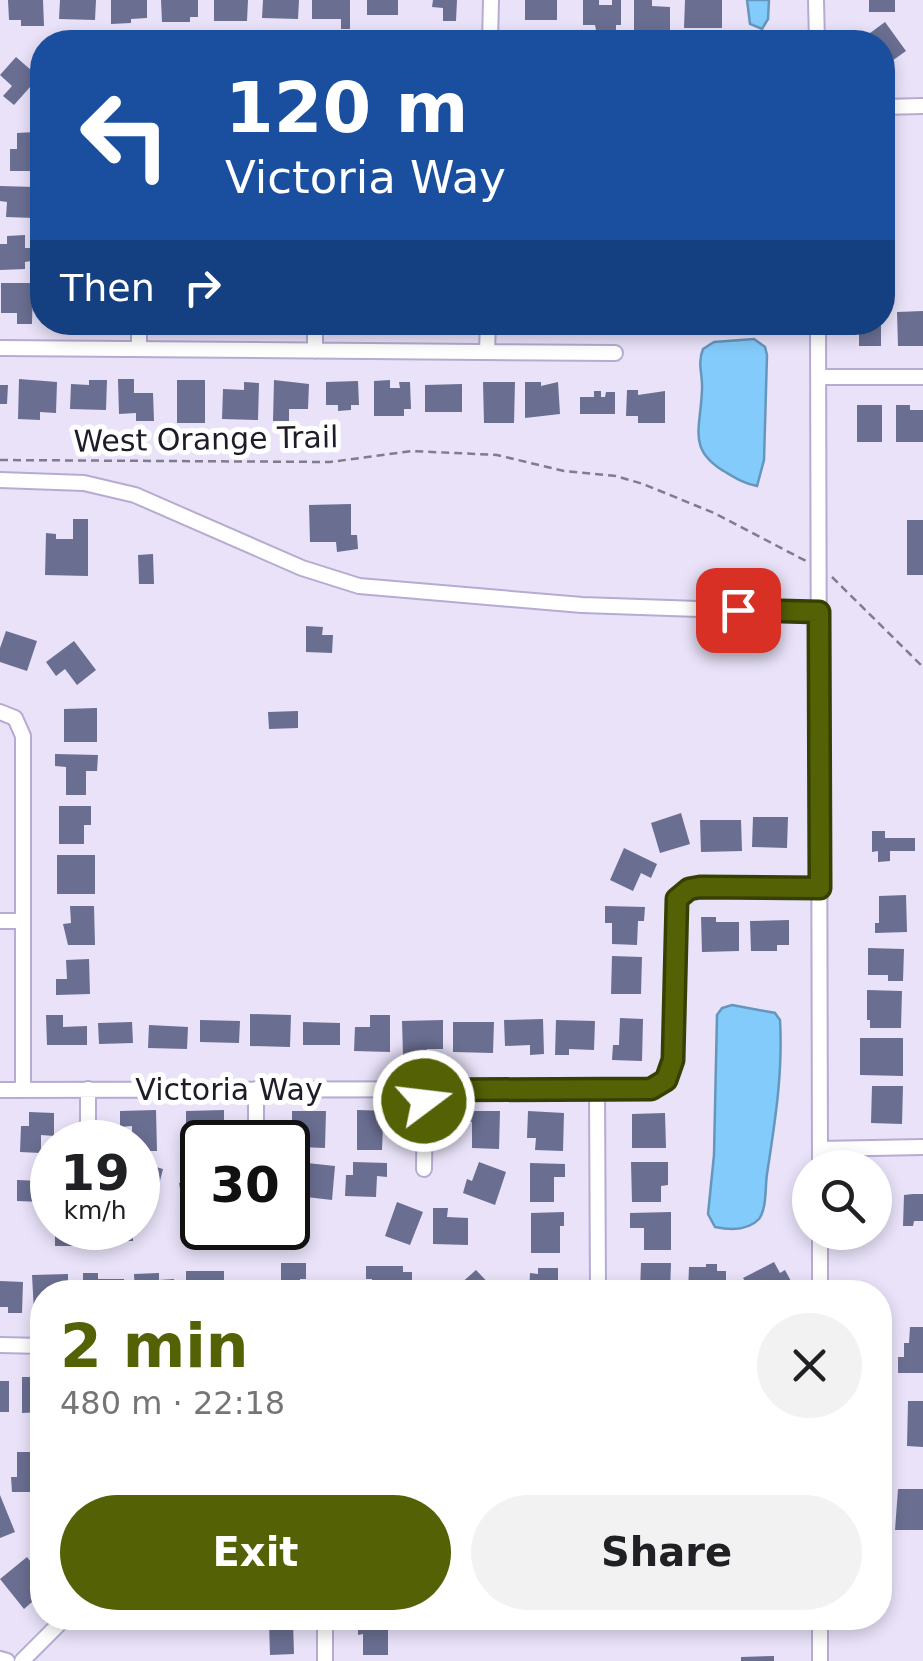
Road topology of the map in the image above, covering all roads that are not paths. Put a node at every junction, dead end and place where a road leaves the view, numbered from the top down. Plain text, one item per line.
1 (491, 0) edge
2 (816, 0) edge
3 (490, 30) edge
4 (816, 30) edge
5 (895, 106) edge
6 (923, 106) edge
7 (140, 335) edge
8 (315, 335) edge
9 (488, 335) edge
10 (818, 335) edge
11 (0, 348) edge
12 (139, 349) junction
13 (315, 352) junction
14 (488, 352) junction
15 (615, 354) dead end
16 (818, 376) junction
17 (923, 376) edge
18 (0, 480) edge
19 (819, 612) junction
20 (0, 712) edge
21 (820, 888) junction
22 (0, 921) edge
23 (23, 921) junction
24 (23, 1089) junction
25 (88, 1089) junction
26 (256, 1089) junction
27 (598, 1089) junction
28 (0, 1090) edge
29 (425, 1090) junction
30 (88, 1120) edge
31 (256, 1120) edge
32 (923, 1147) edge
33 (820, 1148) joint
34 (424, 1169) dead end
35 (820, 1250) edge
36 (598, 1280) edge
37 (820, 1280) edge
38 (0, 1346) edge
39 (30, 1346) edge
40 (53, 1630) edge
41 (325, 1630) edge
42 (820, 1630) edge
43 (22, 1661) edge
44 (326, 1661) edge
45 (820, 1661) edge

1 - 3 street
2 - 4 street
5 - 6 street
7 - 12 street
8 - 13 street
9 - 14 street
10 - 16 street
11 - 12 street
12 - 13 street
13 - 14 street
14 - 15 street
16 - 17 street
16 - 19 street
18 - 19 street
19 - 21 street
20 - 23 street
21 - 27 street, Victoria Way
21 - 33 street
22 - 23 street
23 - 24 street
24 - 25 street, Victoria Way
24 - 28 street, Victoria Way
25 - 26 street, Victoria Way
25 - 30 street
26 - 29 street, Victoria Way
26 - 31 street
27 - 29 street, Victoria Way
27 - 36 street
29 - 34 street
32 - 33 street
35 - 37 street
38 - 39 street
40 - 43 street
41 - 44 street
42 - 45 street

